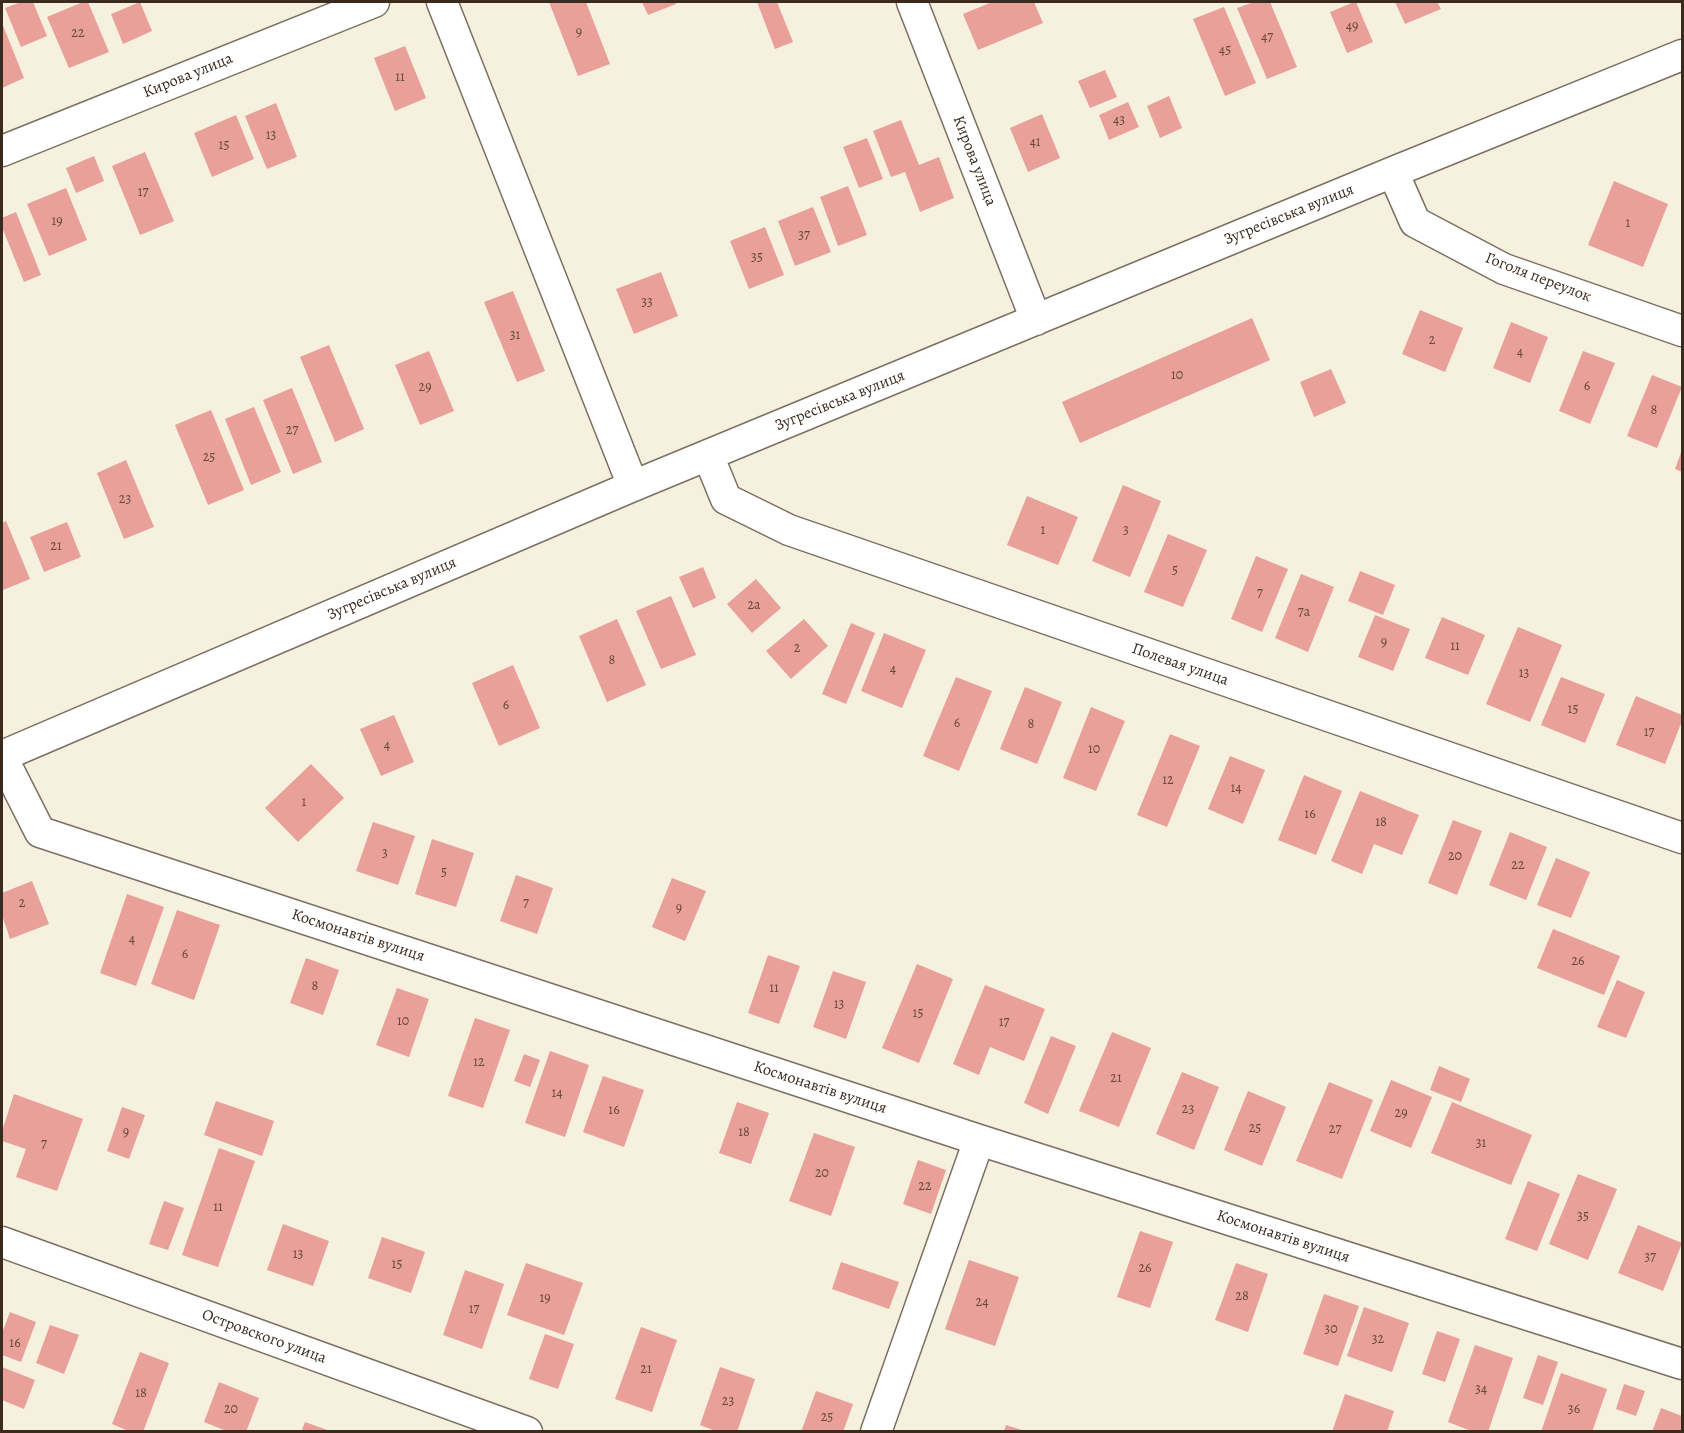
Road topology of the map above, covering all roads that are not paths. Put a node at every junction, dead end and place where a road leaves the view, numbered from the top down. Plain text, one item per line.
1 (374, 2) edge
2 (442, 2) edge
3 (912, 2) edge
4 (1683, 55) edge
5 (2, 151) edge
6 (1393, 172) junction
7 (1036, 320) junction
8 (1683, 331) edge
9 (708, 455) junction
10 (633, 486) junction
11 (2, 756) edge
12 (1683, 838) edge
13 (979, 1140) junction
14 (2, 1242) edge
15 (1683, 1364) edge
16 (527, 1431) edge
17 (876, 1431) edge

1 - 5 street, Кирова улица
2 - 10 street
3 - 7 street, Кирова улица
4 - 6 street, Зугресівська вулиця
6 - 7 street, Зугресівська вулиця
6 - 8 street, Гоголя переулок
7 - 9 street, Зугресівська вулиця
9 - 10 street, Зугресівська вулиця
9 - 12 street, Полевая улица
10 - 11 street, Зугресівська вулиця
11 - 13 street, Космонавтів вулиця
13 - 15 street, Космонавтів вулиця
13 - 17 street
14 - 16 street, Островского улица

